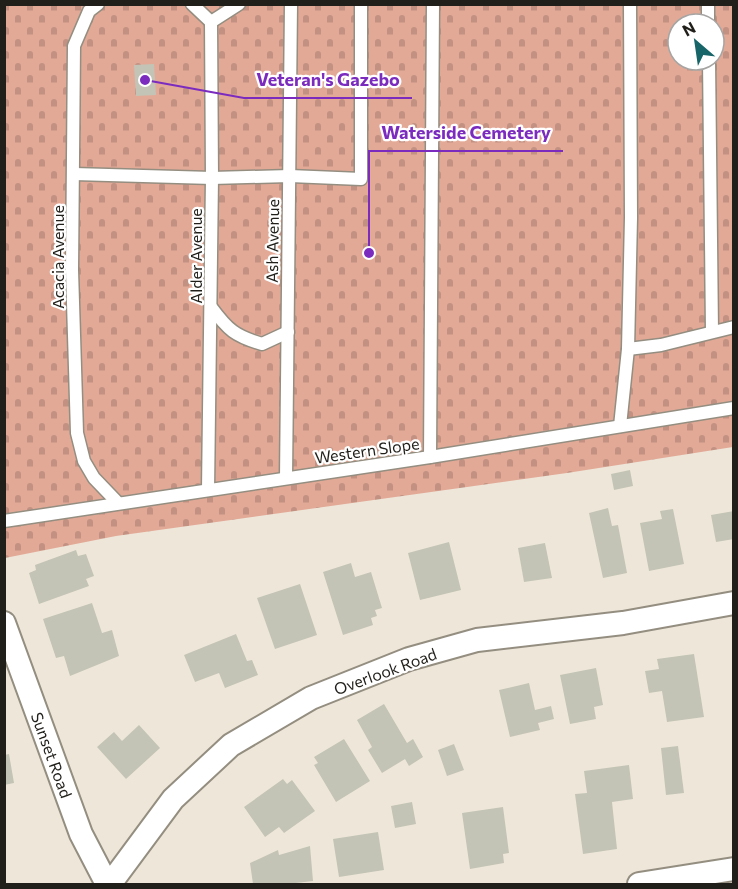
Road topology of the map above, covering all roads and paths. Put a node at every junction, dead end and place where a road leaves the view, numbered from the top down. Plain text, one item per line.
1 (98, 4) edge
2 (192, 4) edge
3 (239, 4) edge
4 (291, 4) edge
5 (361, 4) edge
6 (433, 4) edge
7 (630, 4) edge
8 (211, 22) junction
9 (709, 72) edge
10 (74, 174) junction
11 (290, 176) junction
12 (212, 178) junction
13 (211, 308) junction
14 (734, 327) edge
15 (712, 331) junction
16 (288, 332) junction
17 (628, 349) junction
18 (734, 408) edge
19 (620, 426) junction
20 (429, 457) junction
21 (286, 478) junction
22 (208, 490) junction
23 (118, 503) junction
24 (4, 521) edge
25 (734, 603) edge
26 (4, 623) edge
27 (734, 869) edge
28 (109, 885) edge
29 (639, 885) edge

1 - 10 lane, Acacia Avenue
2 - 8 lane
3 - 8 lane
4 - 11 lane, Ash Avenue
5 - 11 lane
6 - 20 lane
7 - 17 lane
8 - 12 lane, Alder Avenue
9 - 15 lane
10 - 12 lane
10 - 23 lane, Acacia Avenue
11 - 12 lane
11 - 16 lane, Ash Avenue
12 - 13 lane, Alder Avenue
13 - 16 lane
13 - 22 lane, Alder Avenue
14 - 15 lane
15 - 17 lane
16 - 21 lane, Ash Avenue
17 - 19 lane
18 - 19 lane, Western Slope
19 - 20 lane, Western Slope
20 - 21 lane, Western Slope
21 - 22 lane, Western Slope
22 - 23 lane, Western Slope
23 - 24 lane, Western Slope
25 - 28 street, Overlook Road
26 - 28 street, Sunset Road
27 - 29 street

